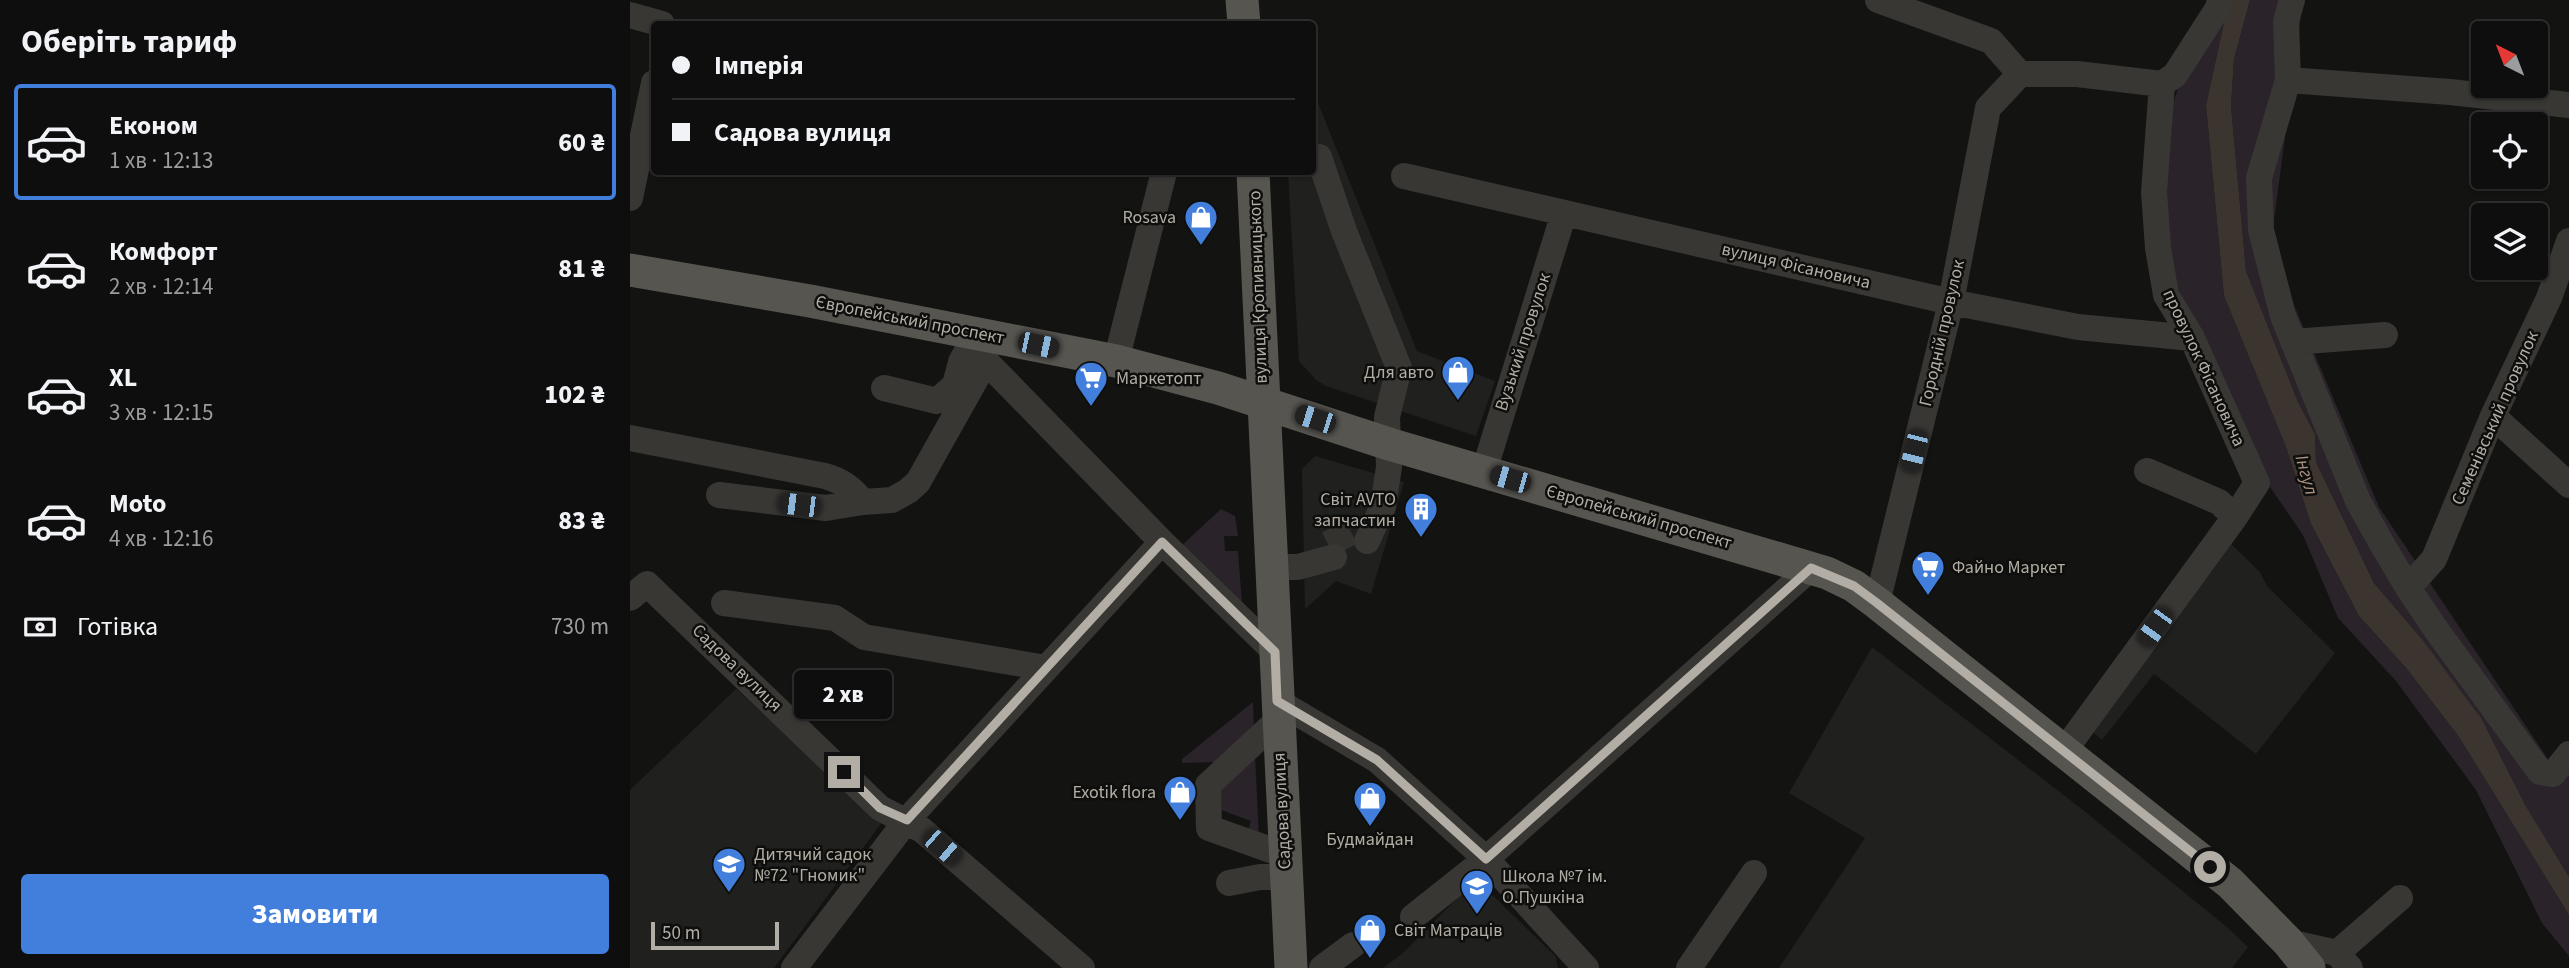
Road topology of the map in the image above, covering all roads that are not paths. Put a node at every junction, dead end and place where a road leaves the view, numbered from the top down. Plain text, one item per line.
1 (1242, 0) edge
2 (1878, 0) edge
3 (2220, 0) edge
4 (2292, 0) edge
5 (630, 15) edge
6 (651, 21) edge
7 (1244, 21) edge
8 (2020, 74) junction
9 (2288, 80) junction
10 (2162, 85) junction
11 (651, 97) edge
12 (2569, 105) edge
13 (1319, 157) dead end
14 (1163, 175) edge
15 (1253, 175) edge
16 (1404, 176) dead end
17 (630, 198) edge
18 (1564, 213) junction
19 (2569, 241) edge
20 (630, 270) edge
21 (1951, 302) junction
22 (2385, 335) dead end
23 (2192, 338) junction
24 (2294, 342) junction
25 (972, 345) junction
26 (1116, 361) junction
27 (884, 388) dead end
28 (1263, 402) junction
29 (2493, 416) junction
30 (630, 438) edge
31 (1389, 444) junction
32 (1484, 471) junction
33 (2147, 471) dead end
34 (2569, 485) edge
35 (719, 495) dead end
36 (863, 502) junction
37 (2235, 517) junction
38 (1364, 534) tunnel mouth
39 (1162, 542) junction
40 (1331, 550) tunnel mouth
41 (1284, 567) junction
42 (1811, 568) junction
43 (2408, 587) junction
44 (639, 591) edge
45 (724, 603) dead end
46 (1877, 603) junction
47 (1275, 652) junction
48 (1046, 668) junction
49 (1278, 710) junction
50 (2064, 751) junction
51 (2561, 764) edge
52 (907, 820) junction
53 (1486, 859) junction
54 (1285, 866) junction
55 (1755, 873) dead end
56 (1229, 883) dead end
57 (2400, 898) dead end
58 (1413, 917) dead end
59 (1353, 945) dead end
60 (2332, 963) edge
61 (794, 968) edge
62 (1083, 968) edge
63 (1291, 968) edge
64 (1322, 968) edge
65 (1587, 968) edge
66 (1689, 968) edge

1 - 7 main road
2 - 8 street
3 - 10 street
4 - 9 street
5 - 6 street
8 - 10 street
8 - 21 street, Городній провулок
9 - 12 street
9 - 24 street
10 - 23 street, провулок Фісановича
11 - 17 street
13 - 31 street
14 - 26 street
15 - 28 main road, вулиця Кропивницького
16 - 18 street, вулиця Фісановича
18 - 21 street, вулиця Фісановича
18 - 32 street, Вузький провулок
19 - 29 street, Семенівський провулок
20 - 25 main road, Європейський проспект
21 - 23 street, вулиця Фісановича
21 - 46 street, Городній провулок
22 - 24 street
23 - 37 street, провулок Фісановича
24 - 43 street
25 - 26 main road, Європейський проспект
25 - 27 street
25 - 36 street
25 - 39 street
26 - 28 main road, Європейський проспект
28 - 31 main road, Європейський проспект
28 - 41 main road, Садова вулиця
29 - 34 street
29 - 43 street, Семенівський провулок
30 - 36 street
31 - 32 main road, Європейський проспект
31 - 38 street
32 - 42 main road, Європейський проспект
33 - 37 street
35 - 36 street
37 - 50 street
39 - 47 street
39 - 48 street
40 - 41 street
41 - 47 main road, Садова вулиця
42 - 46 main road, Європейський проспект
42 - 53 street
43 - 51 street
44 - 52 street, Садова вулиця
45 - 48 street
46 - 50 main road, Європейський проспект
47 - 49 main road, Садова вулиця
48 - 52 street
49 - 53 street
49 - 54 main road, Садова вулиця
49 - 54 street
50 - 60 main road, Європейський проспект
52 - 61 street
52 - 62 street, Садова вулиця
53 - 58 street
53 - 65 street
54 - 56 street
54 - 63 main road, Садова вулиця
55 - 66 street
57 - 60 street
59 - 64 street

